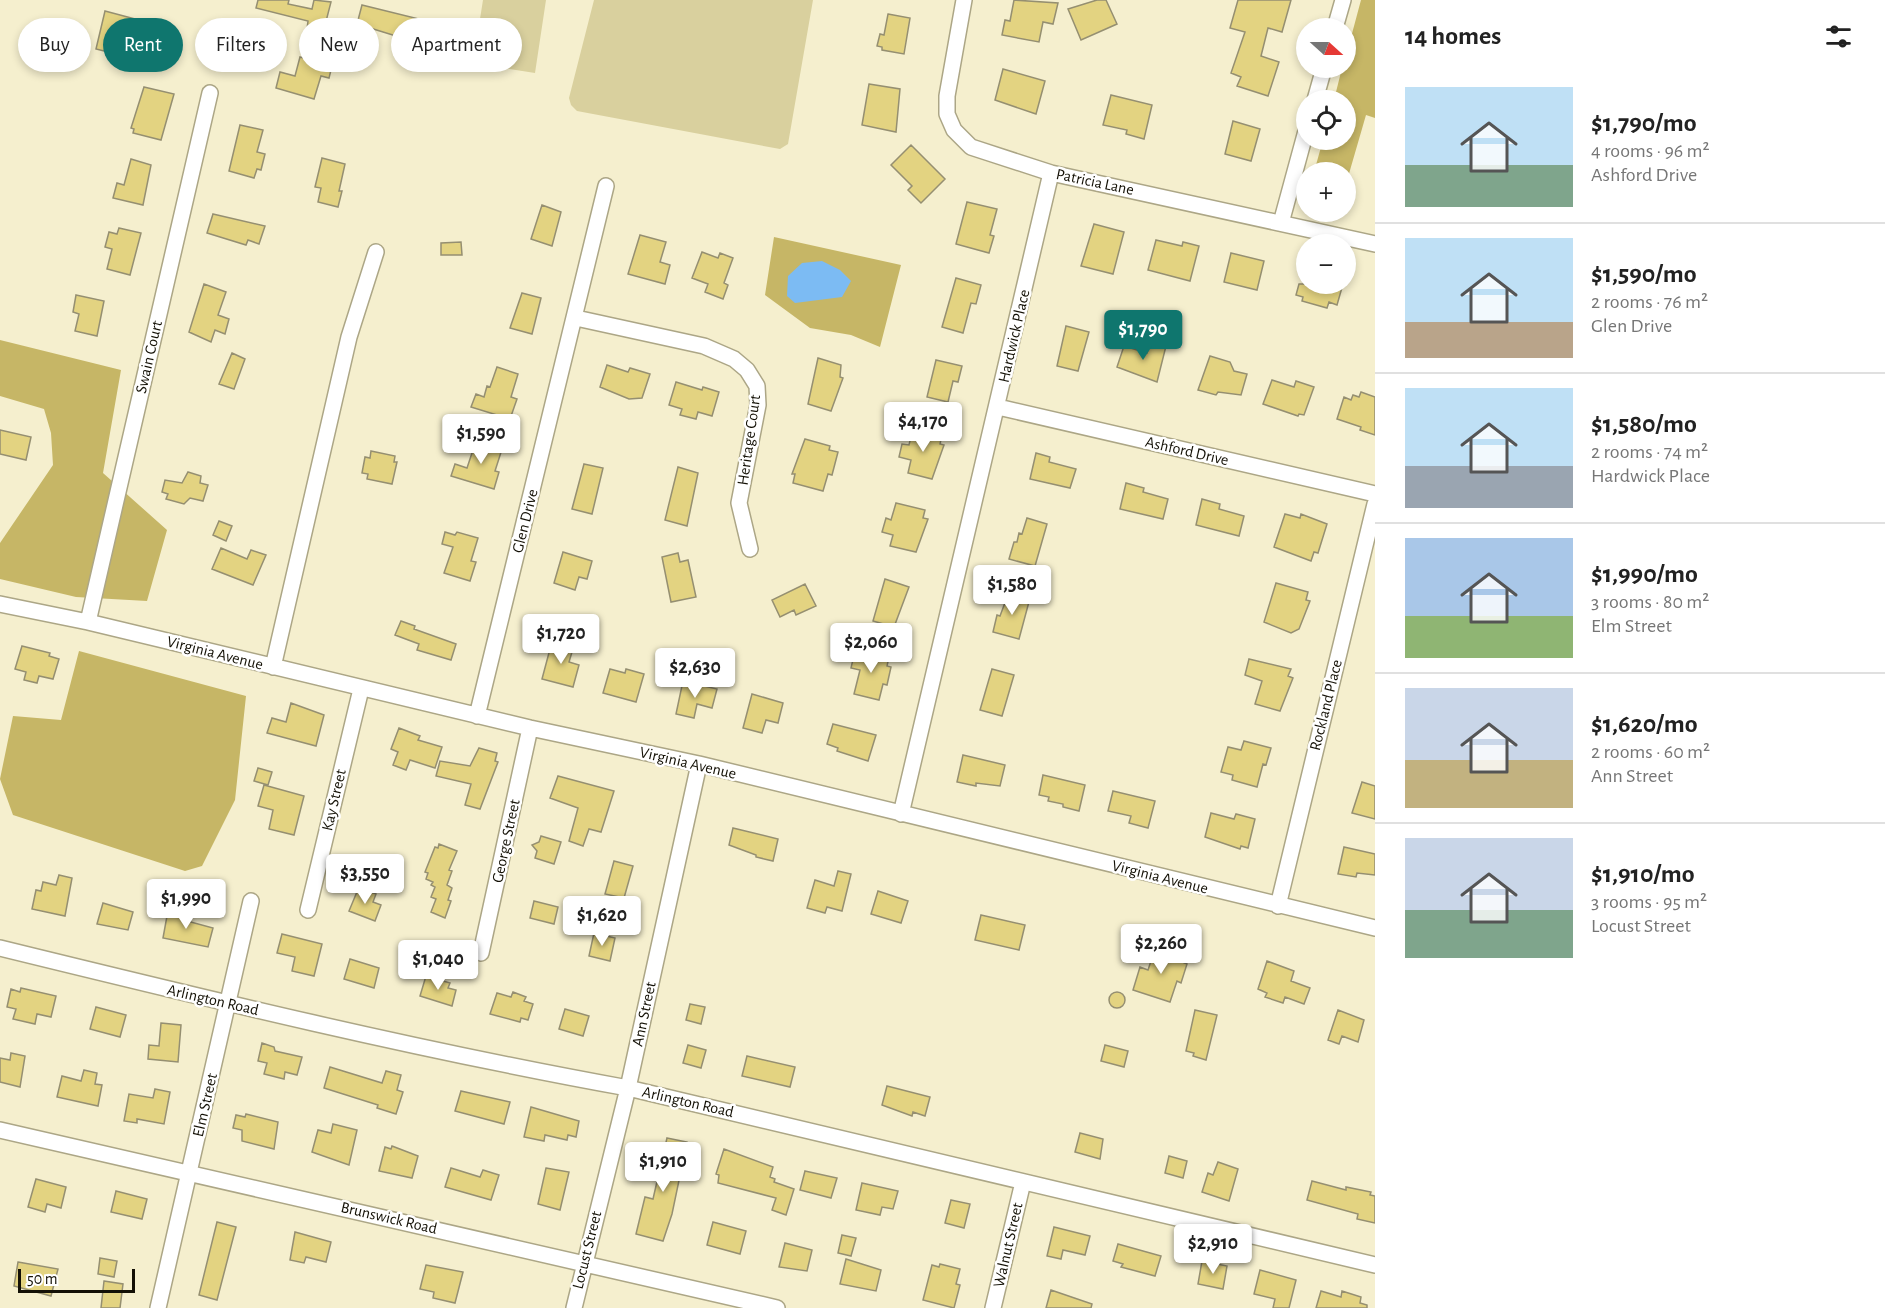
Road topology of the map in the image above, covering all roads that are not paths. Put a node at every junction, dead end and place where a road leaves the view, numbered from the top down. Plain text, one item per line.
1 (964, 0) edge
2 (1342, 0) edge
3 (1338, 18) edge
4 (210, 93) dead end
5 (1301, 150) edge
6 (1051, 173) junction
7 (606, 186) dead end
8 (1281, 223) junction
9 (1375, 244) edge
10 (376, 252) dead end
11 (576, 318) junction
12 (998, 407) junction
13 (1375, 494) edge
14 (1375, 504) edge
15 (750, 549) dead end
16 (0, 604) edge
17 (88, 622) junction
18 (273, 667) junction
19 (361, 689) junction
20 (477, 716) junction
21 (530, 728) junction
22 (699, 764) junction
23 (901, 814) junction
24 (251, 902) dead end
25 (1278, 906) junction
26 (308, 910) dead end
27 (1375, 928) edge
28 (0, 948) edge
29 (481, 953) dead end
30 (228, 1004) junction
31 (628, 1088) junction
32 (0, 1130) edge
33 (189, 1173) junction
34 (1023, 1182) junction
35 (584, 1263) junction
36 (1375, 1264) edge
37 (158, 1308) edge
38 (573, 1308) edge
39 (777, 1308) edge
40 (993, 1308) edge

1 - 6 street, Patricia Lane
2 - 3 street
4 - 17 street, Swain Court
5 - 8 street
6 - 8 street, Patricia Lane
6 - 12 street, Hardwick Place
7 - 11 street, Glen Drive
8 - 9 street, Patricia Lane
10 - 18 street
11 - 15 street, Heritage Court
11 - 20 street, Glen Drive
12 - 13 street, Ashford Drive
12 - 23 street, Hardwick Place
14 - 25 street, Rockland Place
16 - 17 street, Virginia Avenue
17 - 18 street, Virginia Avenue
18 - 19 street, Virginia Avenue
19 - 20 street, Virginia Avenue
19 - 26 street, Kay Street
20 - 21 street, Virginia Avenue
21 - 22 street, Virginia Avenue
21 - 29 street, George Street
22 - 23 street, Virginia Avenue
22 - 31 street, Ann Street
23 - 25 street, Virginia Avenue
24 - 30 street, Elm Street
25 - 27 street, Virginia Avenue
28 - 30 street, Arlington Road
30 - 31 street, Arlington Road
30 - 33 street, Elm Street
31 - 34 street, Arlington Road
31 - 35 street, Locust Street
32 - 33 street, Brunswick Road
33 - 35 street, Brunswick Road
33 - 37 street, Elm Street
34 - 36 street, Arlington Road
34 - 40 street, Walnut Street
35 - 38 street, Locust Street
35 - 39 street, Brunswick Road

